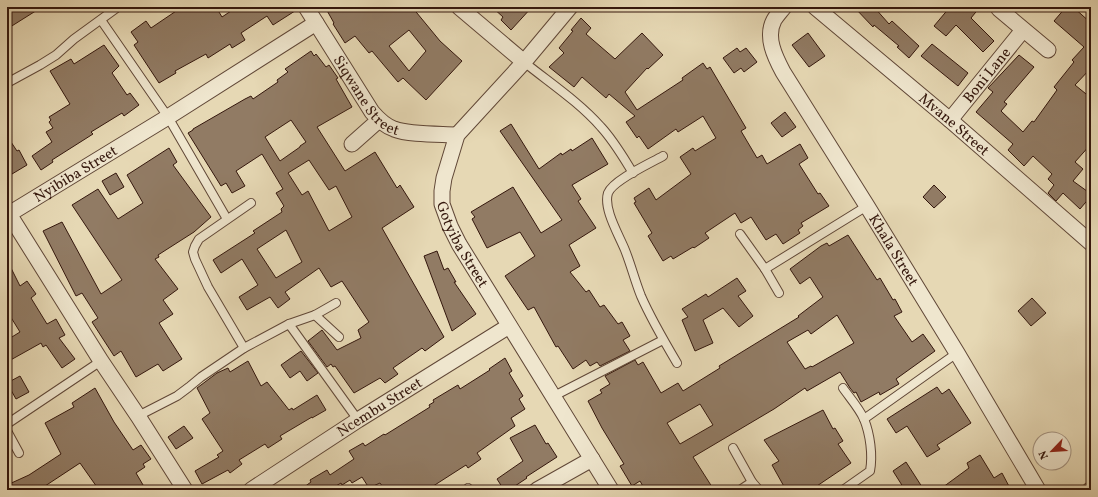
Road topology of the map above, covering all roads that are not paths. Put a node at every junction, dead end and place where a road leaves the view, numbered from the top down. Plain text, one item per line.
1 (118, 7) edge
2 (306, 7) edge
3 (459, 7) edge
4 (570, 7) edge
5 (784, 7) edge
6 (815, 7) edge
7 (999, 9) dead end
8 (101, 20) junction
9 (316, 23) junction
10 (1023, 30) junction
11 (1048, 50) dead end
12 (524, 62) junction
13 (7, 83) edge
14 (168, 117) junction
15 (379, 120) junction
16 (950, 120) junction
17 (457, 135) junction
18 (352, 144) dead end
19 (663, 156) dead end
20 (633, 173) junction
21 (251, 203) dead end
22 (867, 206) junction
23 (8, 213) edge
24 (227, 219) junction
25 (740, 234) dead end
26 (1089, 238) edge
27 (765, 269) junction
28 (779, 293) dead end
29 (336, 303) dead end
30 (315, 315) junction
31 (289, 324) junction
32 (509, 326) junction
33 (339, 337) dead end
34 (663, 340) junction
35 (244, 348) junction
36 (957, 353) junction
37 (101, 361) junction
38 (677, 363) dead end
39 (843, 388) dead end
40 (554, 396) junction
41 (138, 416) junction
42 (864, 419) junction
43 (358, 420) junction
44 (7, 424) edge
45 (7, 431) edge
46 (733, 448) dead end
47 (19, 453) dead end
48 (592, 459) junction
49 (752, 482) junction
50 (185, 490) edge
51 (251, 490) edge
52 (537, 490) edge
53 (611, 490) edge
54 (740, 490) edge
55 (759, 490) edge
56 (843, 490) edge
57 (1038, 490) edge

1 - 8 lane
2 - 9 street, Siqwane Street
3 - 12 street
4 - 12 street, Gotyiba Street
5 - 22 street, Khala Street
6 - 16 street, Mvane Street
7 - 10 street
8 - 13 lane
8 - 14 lane
9 - 14 street, Nyibiba Street
9 - 15 street, Siqwane Street
10 - 11 street
10 - 16 street, Boni Lane
12 - 17 street, Gotyiba Street
12 - 20 lane
14 - 23 street, Nyibiba Street
14 - 24 lane
15 - 17 street, Siqwane Street
15 - 18 street
16 - 26 street, Mvane Street
17 - 32 street, Gotyiba Street
19 - 20 lane
20 - 34 lane
21 - 24 lane
22 - 27 lane
22 - 36 street, Khala Street
23 - 37 street, Nyibiba Street
24 - 35 lane
25 - 27 lane
27 - 28 lane
29 - 30 lane
30 - 31 lane
30 - 33 lane
31 - 35 lane
31 - 43 lane
32 - 40 street, Gotyiba Street
32 - 43 street, Ncembu Street
34 - 38 lane
34 - 40 lane
35 - 41 lane
36 - 42 lane
36 - 57 street, Khala Street
37 - 41 street, Nyibiba Street
37 - 44 lane
39 - 42 lane
40 - 48 street, Gotyiba Street
41 - 50 street, Nyibiba Street
42 - 56 lane
43 - 51 street, Ncembu Street
45 - 47 lane
46 - 49 lane
48 - 52 street
48 - 53 street, Gotyiba Street
49 - 54 lane
49 - 55 lane

